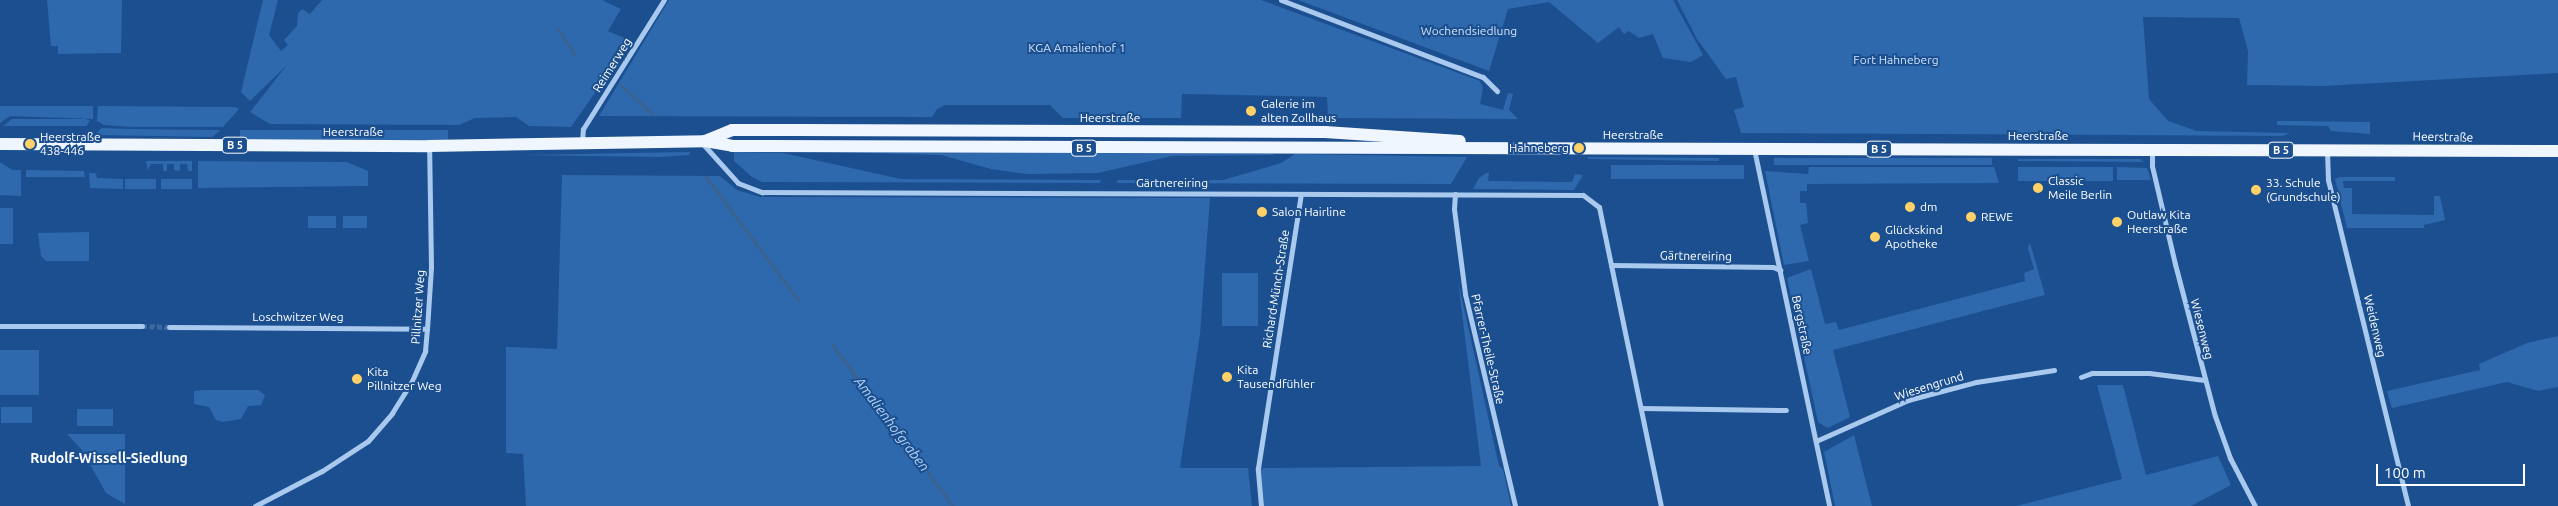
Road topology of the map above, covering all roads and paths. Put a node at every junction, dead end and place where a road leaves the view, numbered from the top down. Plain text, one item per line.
1 (664, 0) edge
2 (1280, 0) edge
3 (1497, 91) dead end
4 (703, 141) junction
5 (582, 142) junction
6 (0, 144) edge
7 (429, 146) junction
8 (1754, 149) junction
9 (2152, 150) junction
10 (2326, 150) junction
11 (2558, 151) edge
12 (1301, 194) junction
13 (1455, 194) junction
14 (1612, 265) junction
15 (1780, 270) junction
16 (0, 326) edge
17 (142, 326) tunnel mouth
18 (169, 327) tunnel mouth
19 (427, 329) junction
20 (2054, 370) dead end
21 (2080, 377) dead end
22 (2205, 380) junction
23 (1641, 408) junction
24 (1786, 410) dead end
25 (1816, 441) junction
26 (255, 506) edge
27 (1260, 506) edge
28 (1515, 506) edge
29 (1661, 506) edge
30 (1829, 506) edge
31 (2255, 506) edge
32 (2408, 506) edge

1 - 5 street, Reimerweg
2 - 3 street
4 - 5 main road, Heerstraße / B 5
4 - 8 main road, Heerstraße / B 5
4 - 12 street, Gärtnereiring
5 - 7 main road, Heerstraße / B 5
6 - 7 main road, Heerstraße / B 5
7 - 19 street, Pillnitzer Weg
8 - 9 main road, Heerstraße / B 5
8 - 15 street, Bergstraße
9 - 10 main road, Heerstraße / B 5
9 - 22 street, Wiesenweg
10 - 11 main road, Heerstraße / B 5
10 - 32 street, Weidenweg
12 - 13 street, Gärtnereiring
12 - 27 street, Richard-Münch-Straße
13 - 14 street, Gärtnereiring
13 - 28 street, Pfarrer-Theile-Straße
14 - 15 street, Gärtnereiring
14 - 23 street, Gärtnereiring
15 - 25 street, Bergstraße
16 - 17 street
18 - 19 street, Loschwitzer Weg
19 - 26 street, Pillnitzer Weg
20 - 25 street, Wiesengrund
21 - 22 street
22 - 31 street, Wiesenweg
23 - 24 street
23 - 29 street, Gärtnereiring
25 - 30 street, Bergstraße

